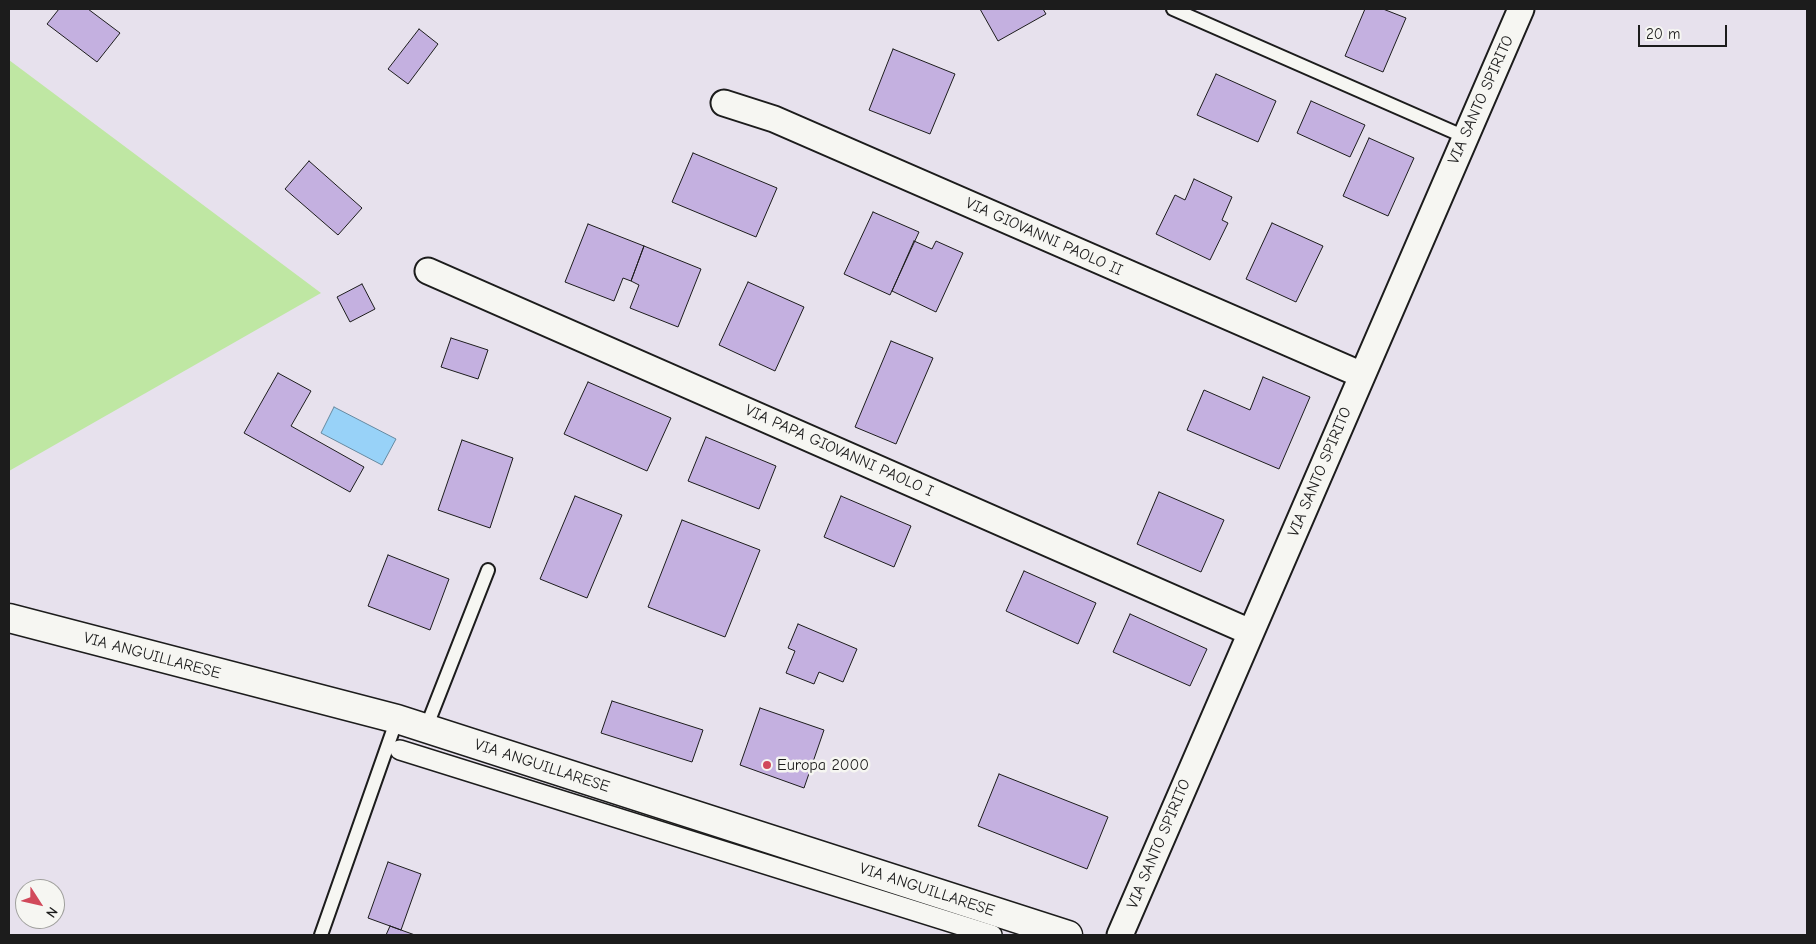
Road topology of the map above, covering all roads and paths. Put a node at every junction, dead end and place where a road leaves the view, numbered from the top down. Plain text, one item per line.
1 (1173, 9) edge
2 (1521, 9) edge
3 (724, 103) dead end
4 (1465, 138) junction
5 (428, 271) dead end
6 (1362, 375) junction
7 (488, 570) dead end
8 (9, 618) edge
9 (1250, 632) junction
10 (397, 719) junction
11 (426, 728) junction
12 (400, 750) dead end
13 (321, 935) edge
14 (992, 935) edge
15 (1068, 935) edge
16 (1120, 935) edge

1 - 4 lane
2 - 4 street, VIA SANTO SPIRITO
3 - 6 street, VIA GIOVANNI PAOLO II
4 - 6 street, VIA SANTO SPIRITO
5 - 9 street, VIA PAPA GIOVANNI PAOLO I
6 - 9 street, VIA SANTO SPIRITO
7 - 11 lane
8 - 10 main road, VIA ANGUILLARESE
9 - 16 street, VIA SANTO SPIRITO
10 - 11 main road, VIA ANGUILLARESE
10 - 13 lane
11 - 15 main road, VIA ANGUILLARESE
12 - 14 street

